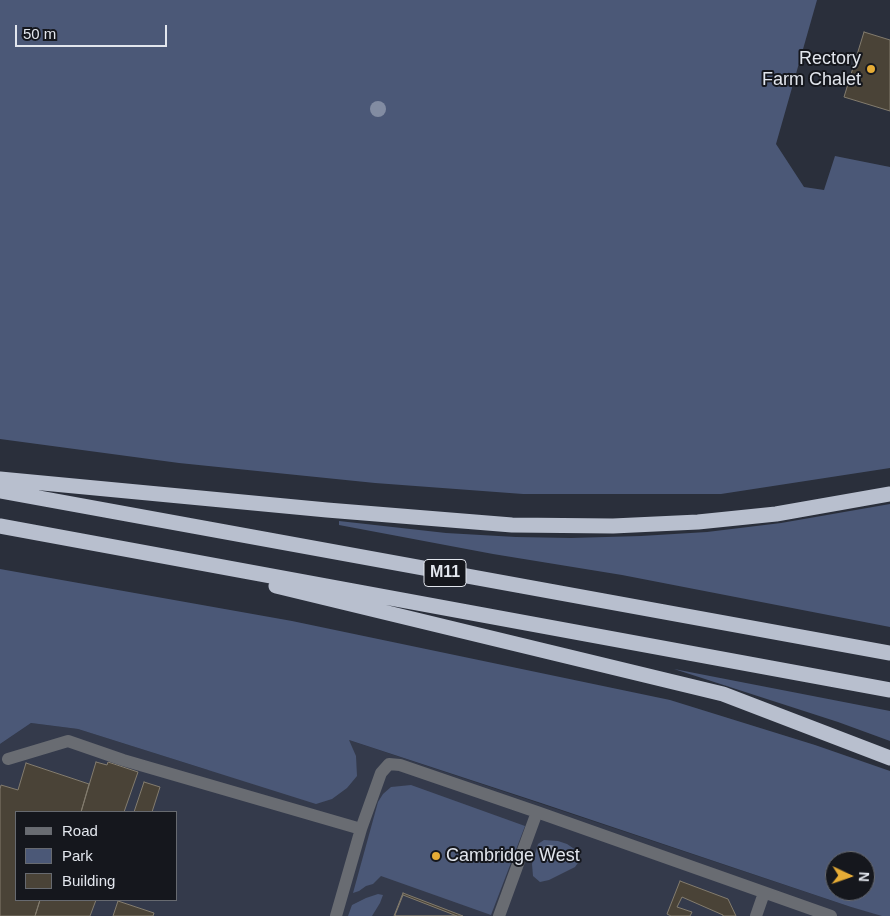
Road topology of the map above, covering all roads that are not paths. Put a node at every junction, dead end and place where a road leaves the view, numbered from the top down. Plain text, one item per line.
1 (0, 478) edge
2 (0, 491) edge
3 (890, 494) edge
4 (0, 526) edge
5 (104, 545) junction
6 (890, 654) edge
7 (890, 690) edge
8 (890, 758) edge
9 (8, 759) dead end
10 (538, 812) junction
11 (361, 829) junction
12 (764, 893) junction
13 (336, 916) edge
14 (499, 916) edge
15 (756, 916) edge
16 (831, 916) edge

1 - 3 highway
2 - 6 highway, M11
4 - 5 highway, M11
5 - 7 highway, M11
5 - 8 highway
9 - 11 lane
10 - 11 lane
10 - 12 lane
10 - 14 lane
11 - 13 lane
12 - 15 lane
12 - 16 lane

